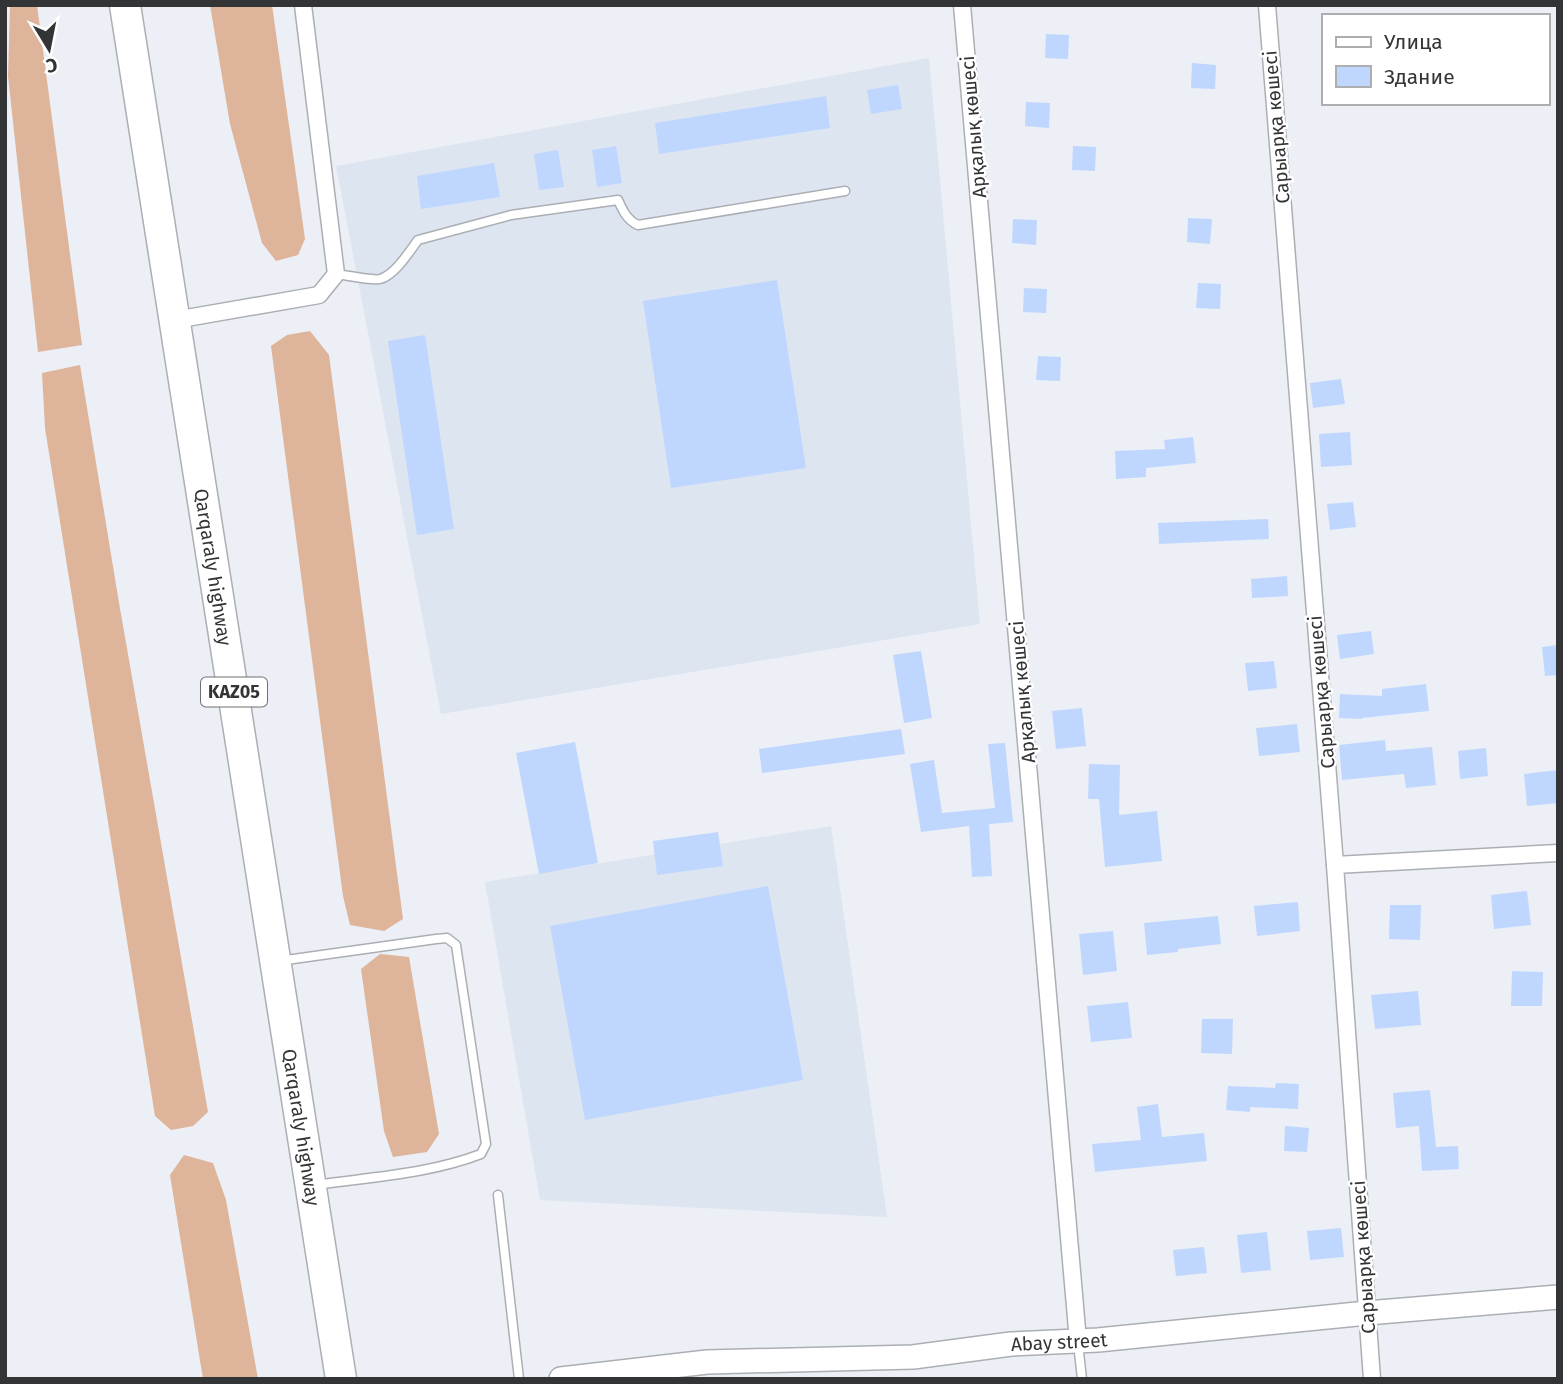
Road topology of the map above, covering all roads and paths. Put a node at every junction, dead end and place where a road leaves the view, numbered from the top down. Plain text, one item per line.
1 (125, 5) edge
2 (303, 5) edge
3 (962, 5) edge
4 (1267, 5) edge
5 (845, 191) dead end
6 (336, 274) junction
7 (174, 320) junction
8 (1558, 853) edge
9 (1335, 866) junction
10 (276, 961) junction
11 (311, 1186) junction
12 (498, 1195) dead end
13 (1558, 1297) edge
14 (1367, 1313) junction
15 (1078, 1341) junction
16 (341, 1379) edge
17 (519, 1379) edge
18 (561, 1379) edge
19 (1082, 1379) edge
20 (1372, 1379) edge

1 - 7 highway, Qarqaraly highway / KАZ05
2 - 6 street
3 - 15 street, Арқалық көшесі
4 - 9 street, Сарыарқа көшесі
5 - 6 lane
6 - 7 street
7 - 10 highway, Qarqaraly highway / KАZ05
8 - 9 street
9 - 14 street, Сарыарқа көшесі
10 - 11 highway, Qarqaraly highway / KАZ05
10 - 11 lane
11 - 16 highway, Qarqaraly highway / KАZ05
12 - 17 lane
13 - 14 main road, Abay street
14 - 15 main road, Abay street
14 - 20 street, Сарыарқа көшесі
15 - 18 main road, Abay street
15 - 19 lane, Арқалық көшесі

